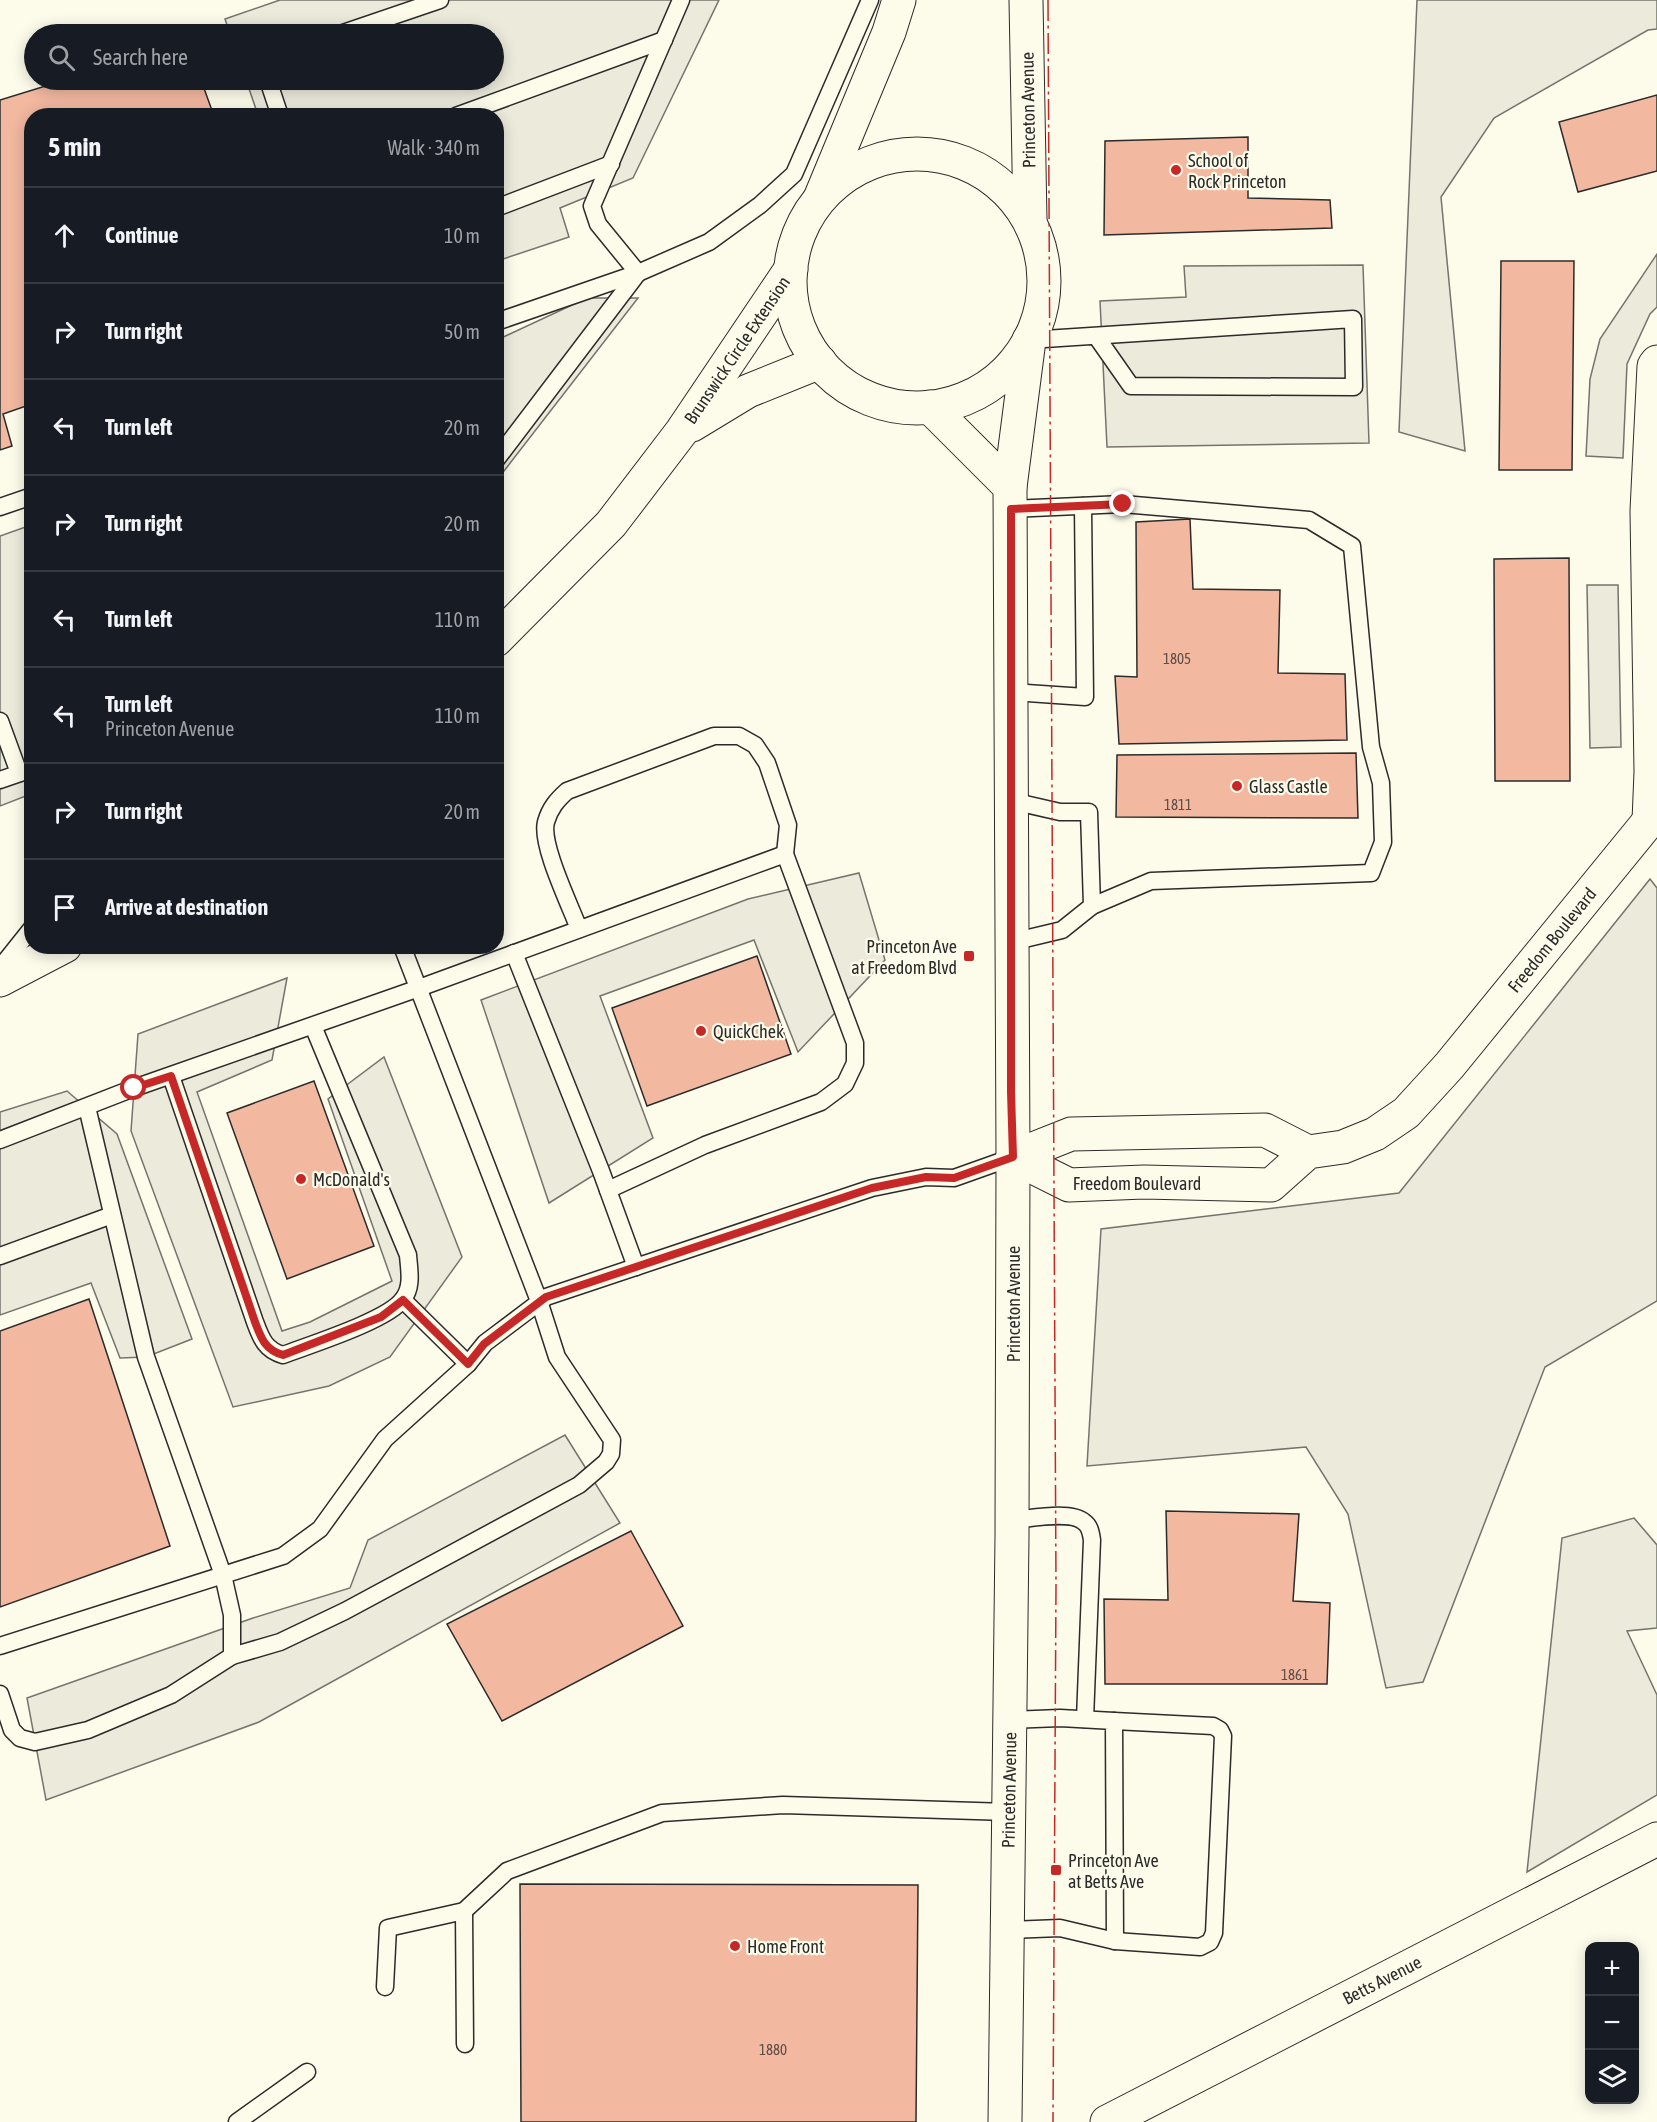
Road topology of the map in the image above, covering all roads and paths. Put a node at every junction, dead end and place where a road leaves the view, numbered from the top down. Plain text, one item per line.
1 (440, 0) edge
2 (681, 0) edge
3 (870, 0) edge
4 (899, 0) edge
5 (1026, 0) edge
6 (369, 24) edge
7 (664, 40) junction
8 (271, 90) edge
9 (277, 108) edge
10 (478, 108) edge
11 (611, 164) junction
12 (819, 201) junction
13 (504, 205) edge
14 (1030, 220) junction
15 (790, 269) junction
16 (638, 273) junction
17 (504, 319) edge
18 (1096, 336) junction
19 (1029, 340) junction
20 (820, 362) junction
21 (1657, 362) edge
22 (930, 407) junction
23 (682, 431) junction
24 (504, 449) edge
25 (1011, 498) junction
26 (24, 499) edge
27 (1083, 506) junction
28 (0, 507) edge
29 (1653, 560) edge
30 (504, 632) edge
31 (1012, 692) junction
32 (0, 721) edge
33 (24, 769) edge
34 (24, 771) edge
35 (0, 780) edge
36 (1012, 801) junction
37 (1653, 819) edge
38 (784, 854) junction
39 (1092, 906) junction
40 (579, 929) junction
41 (24, 938) edge
42 (1012, 942) junction
43 (514, 952) junction
44 (50, 954) edge
45 (405, 954) edge
46 (0, 969) edge
47 (0, 980) edge
48 (419, 988) junction
49 (313, 1026) junction
50 (171, 1076) junction
51 (87, 1107) junction
52 (0, 1140) edge
53 (1308, 1152) junction
54 (1013, 1157) junction
55 (608, 1190) junction
56 (112, 1215) junction
57 (0, 1256) edge
58 (636, 1267) junction
59 (403, 1300) junction
60 (539, 1301) junction
61 (468, 1364) junction
62 (1012, 1520) junction
63 (223, 1575) junction
64 (0, 1646) edge
65 (232, 1656) junction
66 (0, 1694) edge
67 (1086, 1719) junction
68 (1009, 1720) junction
69 (1114, 1721) junction
70 (1008, 1812) junction
71 (1657, 1839) edge
72 (464, 1911) junction
73 (1007, 1930) junction
74 (1115, 1941) junction
75 (385, 1987) dead end
76 (465, 2044) dead end
77 (307, 2072) dead end
78 (237, 2122) edge
79 (1005, 2122) edge
80 (1107, 2122) edge

1 - 6 lane
2 - 7 lane
3 - 16 lane
4 - 12 main road
5 - 14 main road, Princeton Avenue
7 - 10 lane
7 - 11 lane
8 - 9 lane
11 - 13 lane
11 - 16 lane
12 - 14 main road
12 - 15 main road
14 - 19 main road
15 - 20 main road
15 - 23 main road, Brunswick Circle Extension
16 - 17 lane
16 - 24 lane
18 - 18 lane
18 - 19 lane
19 - 22 main road
19 - 25 main road, Princeton Avenue
20 - 22 main road
20 - 23 main road, Brunswick Circle Extension
21 - 29 main road, Freedom Boulevard
22 - 25 main road
23 - 30 main road, Brunswick Circle Extension
25 - 27 lane
25 - 31 main road, Princeton Avenue
26 - 28 lane
27 - 31 lane
27 - 39 lane
29 - 37 main road, Freedom Boulevard
31 - 36 main road, Princeton Avenue
32 - 33 lane
34 - 35 lane
36 - 39 lane
36 - 42 main road, Princeton Avenue
37 - 53 main road, Freedom Boulevard
38 - 40 lane
38 - 40 lane
38 - 55 lane
39 - 42 lane
40 - 43 lane
41 - 46 lane
42 - 54 main road, Princeton Avenue
43 - 48 lane
43 - 55 lane
44 - 47 main road
45 - 48 lane
48 - 49 lane
48 - 60 lane
49 - 50 lane
49 - 59 lane
50 - 51 lane
50 - 59 lane
51 - 52 lane
51 - 56 lane
53 - 54 main road
53 - 54 main road, Freedom Boulevard
54 - 58 lane
54 - 62 main road, Princeton Avenue
55 - 58 lane
56 - 57 lane
56 - 63 lane
58 - 60 lane
59 - 61 lane
60 - 61 lane
60 - 65 lane
61 - 63 lane
62 - 67 lane
62 - 68 main road, Princeton Avenue
63 - 64 lane
63 - 65 lane
65 - 66 lane
67 - 68 lane
67 - 69 lane
68 - 70 main road, Princeton Avenue
69 - 74 lane
69 - 74 lane
70 - 72 lane
70 - 73 main road, Princeton Avenue
71 - 80 main road, Betts Avenue
72 - 75 lane
72 - 76 lane
73 - 74 lane
73 - 79 main road, Princeton Avenue
77 - 78 lane

